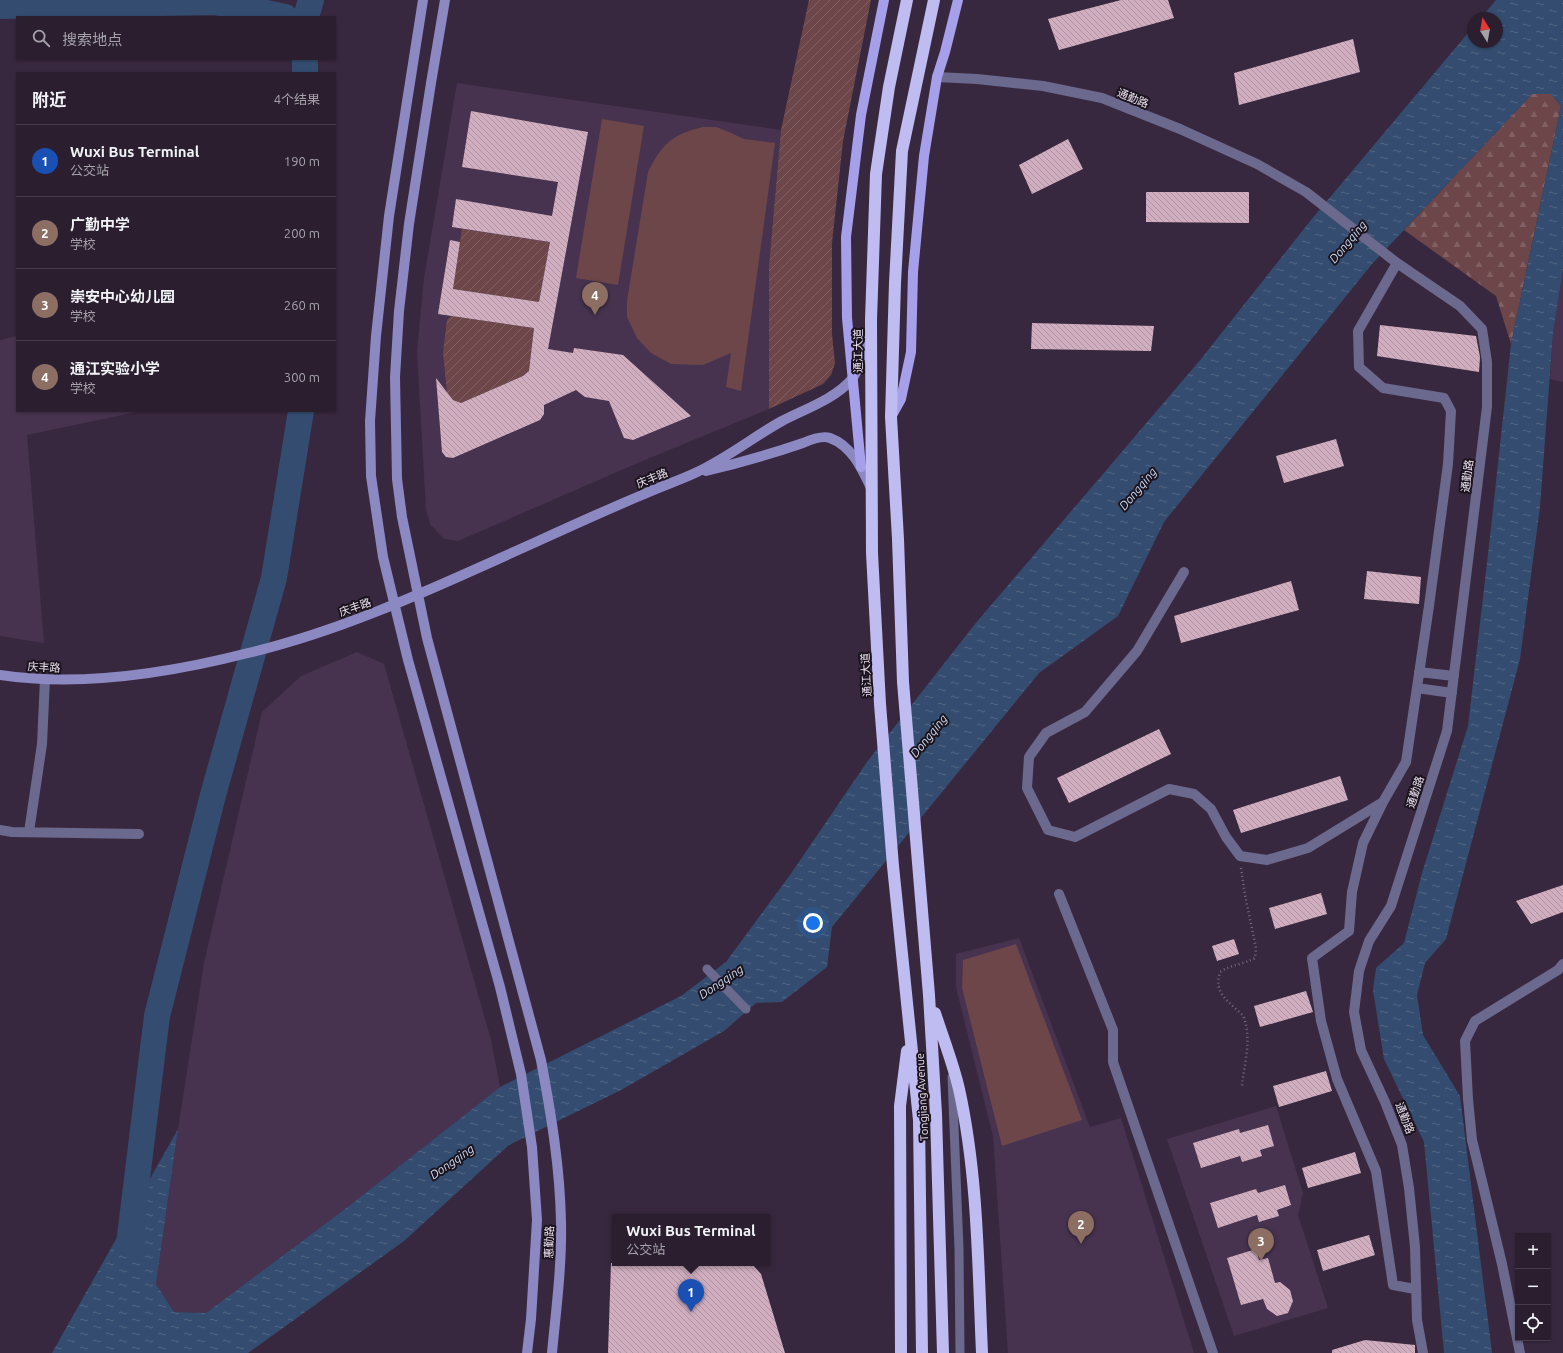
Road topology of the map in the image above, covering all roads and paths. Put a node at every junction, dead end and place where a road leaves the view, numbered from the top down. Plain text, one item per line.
1 (423, 0) edge
2 (445, 0) edge
3 (884, 0) edge
4 (907, 0) edge
5 (934, 0) edge
6 (958, 0) edge
7 (937, 76) junction
8 (1397, 263) junction
9 (871, 335) junction
10 (852, 379) junction
11 (891, 417) junction
12 (861, 466) junction
13 (696, 473) junction
14 (871, 488) junction
15 (1184, 572) dead end
16 (418, 595) junction
17 (395, 605) junction
18 (1419, 672) junction
19 (0, 675) edge
20 (1454, 676) junction
21 (45, 679) junction
22 (1417, 688) junction
23 (1452, 693) junction
24 (1383, 802) junction
25 (0, 830) edge
26 (29, 832) junction
27 (139, 834) dead end
28 (1240, 856) junction
29 (893, 866) joint
30 (1059, 894) dead end
31 (1563, 964) edge
32 (707, 969) dead end
33 (929, 995) junction
34 (746, 1009) dead end
35 (910, 1028) junction
36 (952, 1068) junction
37 (1242, 1086) dead end
38 (1416, 1289) junction
39 (527, 1353) edge
40 (552, 1353) edge
41 (901, 1353) edge
42 (922, 1353) edge
43 (943, 1353) edge
44 (960, 1353) edge
45 (982, 1353) edge
46 (1213, 1353) edge
47 (1423, 1353) edge
48 (1520, 1353) edge

1 - 17 street, 惠勤路
2 - 16 street, 惠勤路
3 - 10 main road
4 - 9 highway, 通江大道
5 - 11 highway
6 - 7 main road
7 - 8 street, 通勤路
7 - 11 main road
8 - 18 street
8 - 20 street, 通勤路
9 - 10 street
9 - 14 highway, 通江大道
10 - 12 main road
10 - 13 street
11 - 33 highway, Tongjiang Avenue
12 - 13 street
12 - 14 street
13 - 16 street, 庆丰路
14 - 29 highway, 通江大道
15 - 28 street
16 - 17 street, 庆丰路
16 - 40 street, 惠勤路
17 - 21 street, 庆丰路
17 - 39 street, 惠勤路
18 - 20 street
18 - 22 street
19 - 21 street, 庆丰路
20 - 23 street, 通勤路
21 - 26 street
22 - 23 street
22 - 24 street
23 - 38 street, 通勤路
24 - 28 street
24 - 38 street
25 - 26 street
26 - 27 street
28 - 37 path
29 - 35 highway, Tongjiang Avenue
30 - 46 street
31 - 48 street
32 - 34 lane
33 - 36 highway
33 - 43 highway, Tongjiang Avenue
35 - 41 highway
35 - 42 highway, Tongjiang Avenue
36 - 44 lane
36 - 45 highway
38 - 47 street, 通勤路

